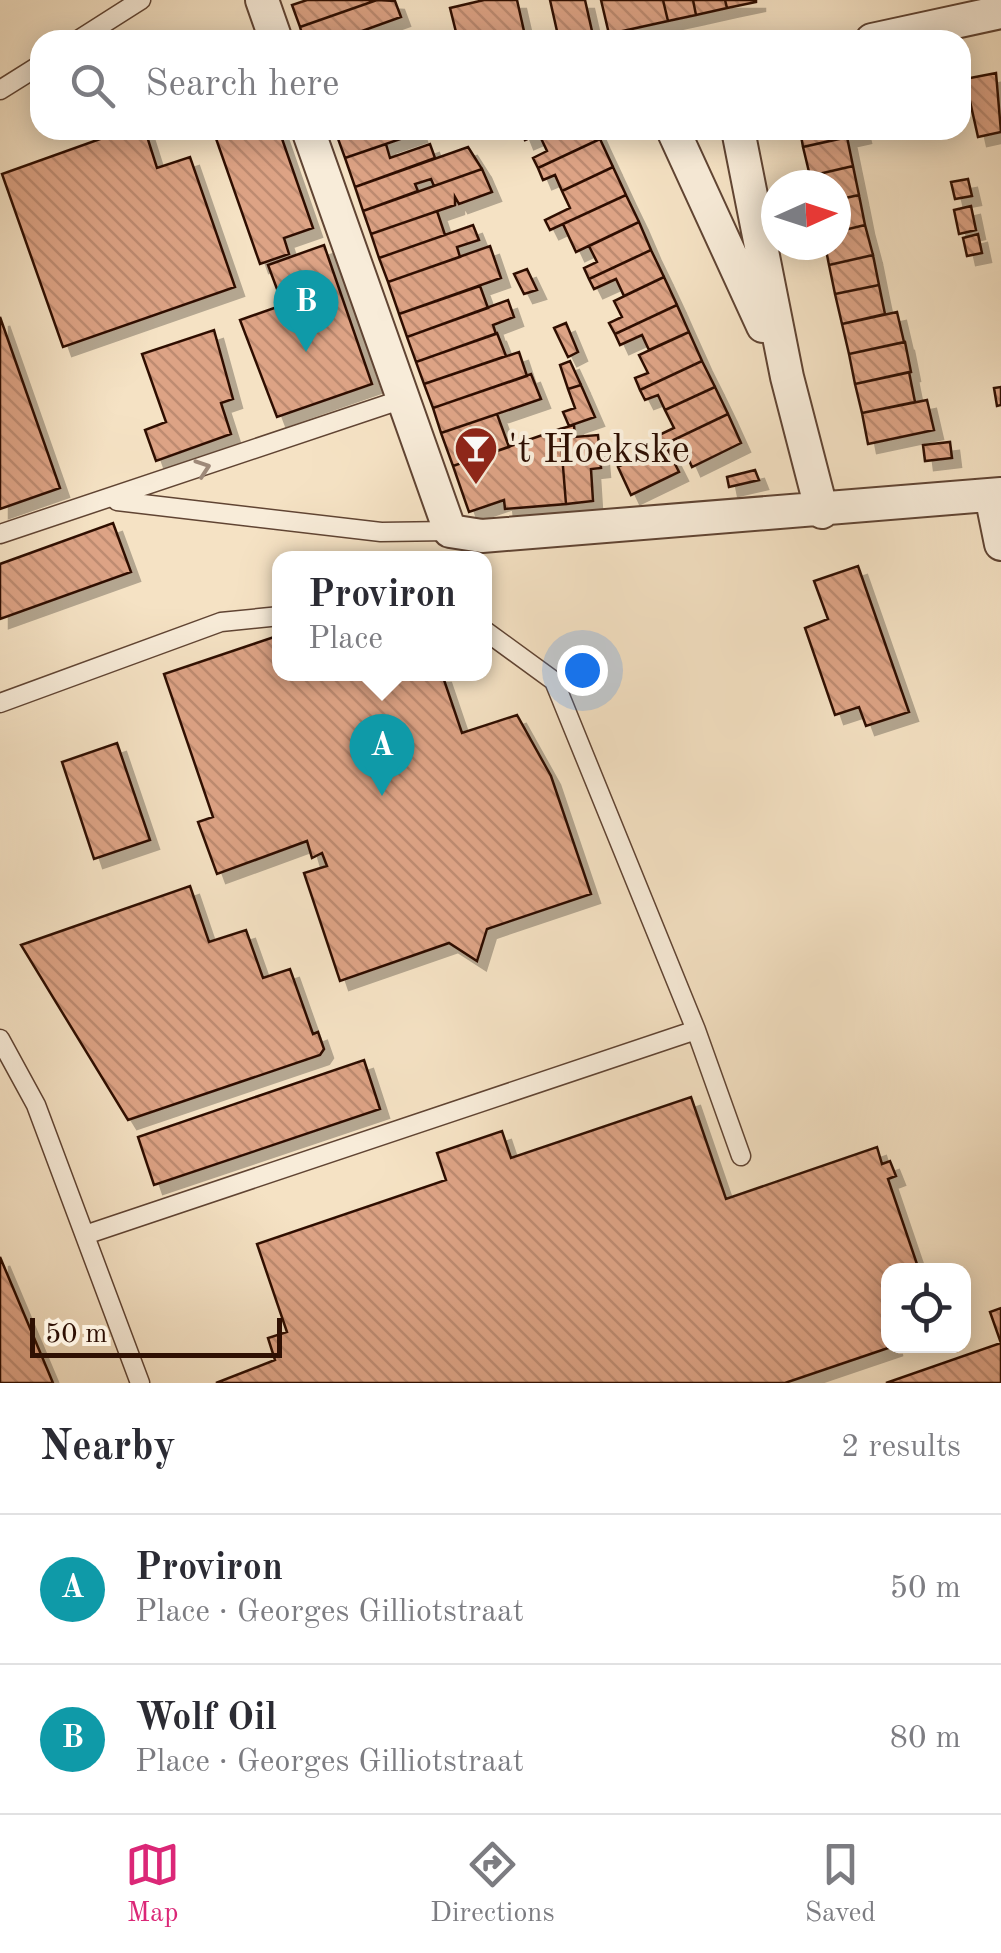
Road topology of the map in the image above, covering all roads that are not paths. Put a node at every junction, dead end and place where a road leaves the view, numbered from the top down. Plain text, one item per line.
1 (141, 0) edge
2 (262, 0) edge
3 (1001, 12) edge
4 (94, 30) edge
5 (272, 30) edge
6 (918, 30) edge
7 (30, 71) edge
8 (0, 90) edge
9 (311, 140) edge
10 (678, 140) edge
11 (740, 140) edge
12 (787, 377) junction
13 (402, 399) junction
14 (996, 495) edge
15 (111, 500) junction
16 (822, 512) junction
17 (450, 531) junction
18 (0, 534) edge
19 (1001, 544) edge
20 (272, 617) edge
21 (492, 636) edge
22 (0, 703) edge
23 (696, 1030) junction
24 (0, 1040) edge
25 (740, 1156) dead end
26 (85, 1235) junction
27 (140, 1383) edge

1 - 4 lane
2 - 5 street
3 - 6 street
7 - 8 lane
9 - 13 street
10 - 12 street
11 - 12 street
12 - 16 street
15 -> 13 lane
13 - 17 street
14 - 16 street
14 - 19 street
15 - 17 lane
15 - 18 lane
16 - 17 street
20 - 22 lane
21 - 23 lane
23 - 25 lane
23 - 26 lane
24 - 26 lane
26 - 27 lane

